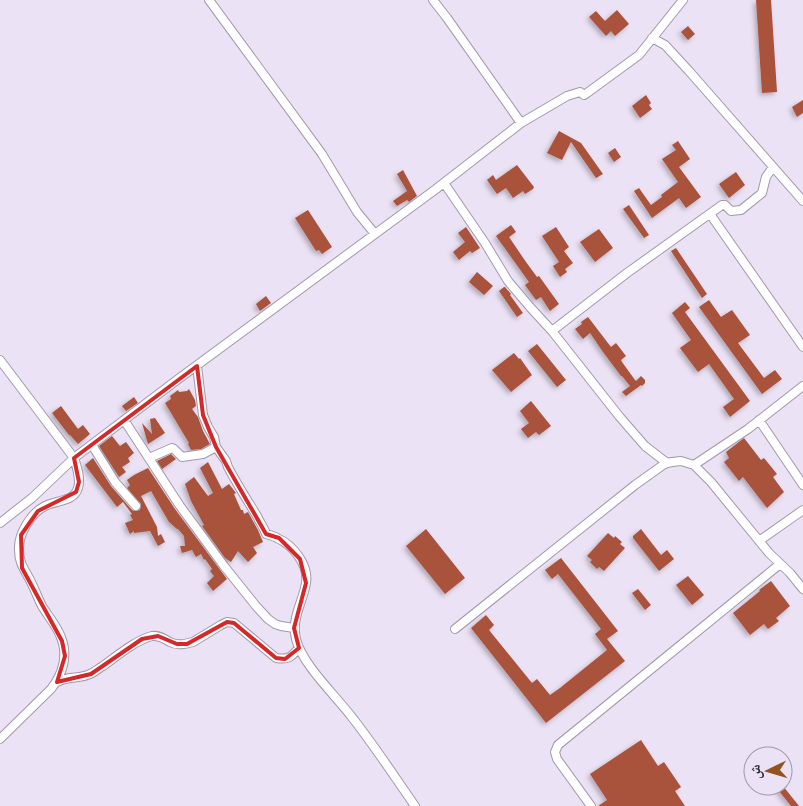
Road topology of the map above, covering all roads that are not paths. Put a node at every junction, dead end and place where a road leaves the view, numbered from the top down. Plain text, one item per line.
1 (209, 0) edge
2 (433, 0) edge
3 (683, 0) edge
4 (652, 38) junction
5 (521, 123) junction
6 (773, 167) junction
7 (444, 183) junction
8 (803, 201) edge
9 (710, 214) junction
10 (375, 234) junction
11 (552, 331) junction
12 (803, 347) edge
13 (0, 360) edge
14 (197, 366) junction
15 (803, 386) edge
16 (124, 420) junction
17 (759, 420) junction
18 (92, 445) junction
19 (216, 446) junction
20 (74, 458) junction
21 (149, 458) junction
22 (667, 463) junction
23 (694, 465) junction
24 (803, 485) edge
25 (136, 506) dead end
26 (803, 510) edge
27 (1, 519) edge
28 (759, 541) junction
29 (780, 564) junction
30 (803, 589) edge
31 (294, 628) junction
32 (455, 629) dead end
33 (299, 648) junction
34 (56, 682) junction
35 (0, 739) edge
36 (415, 806) edge
37 (591, 806) edge

1 - 10 street
2 - 5 street
3 - 4 street
4 - 5 street
4 - 6 street
5 - 7 street
6 - 8 street
6 - 9 street
7 - 10 street
7 - 11 street
9 - 11 street
9 - 12 street
10 - 14 street
11 - 22 street
13 - 20 street
14 - 16 street
14 - 19 street
15 - 17 street
16 - 18 street
16 - 21 street
17 - 23 street
17 - 24 street
18 - 20 street
18 - 25 street
19 - 21 street
19 - 31 street
20 - 27 street
20 - 34 street
21 - 31 street
22 - 23 street
22 - 32 street
23 - 28 street
26 - 28 street
28 - 29 street
29 - 30 street
29 - 37 street
31 - 33 street
33 - 34 street
33 - 36 street
34 - 35 street

